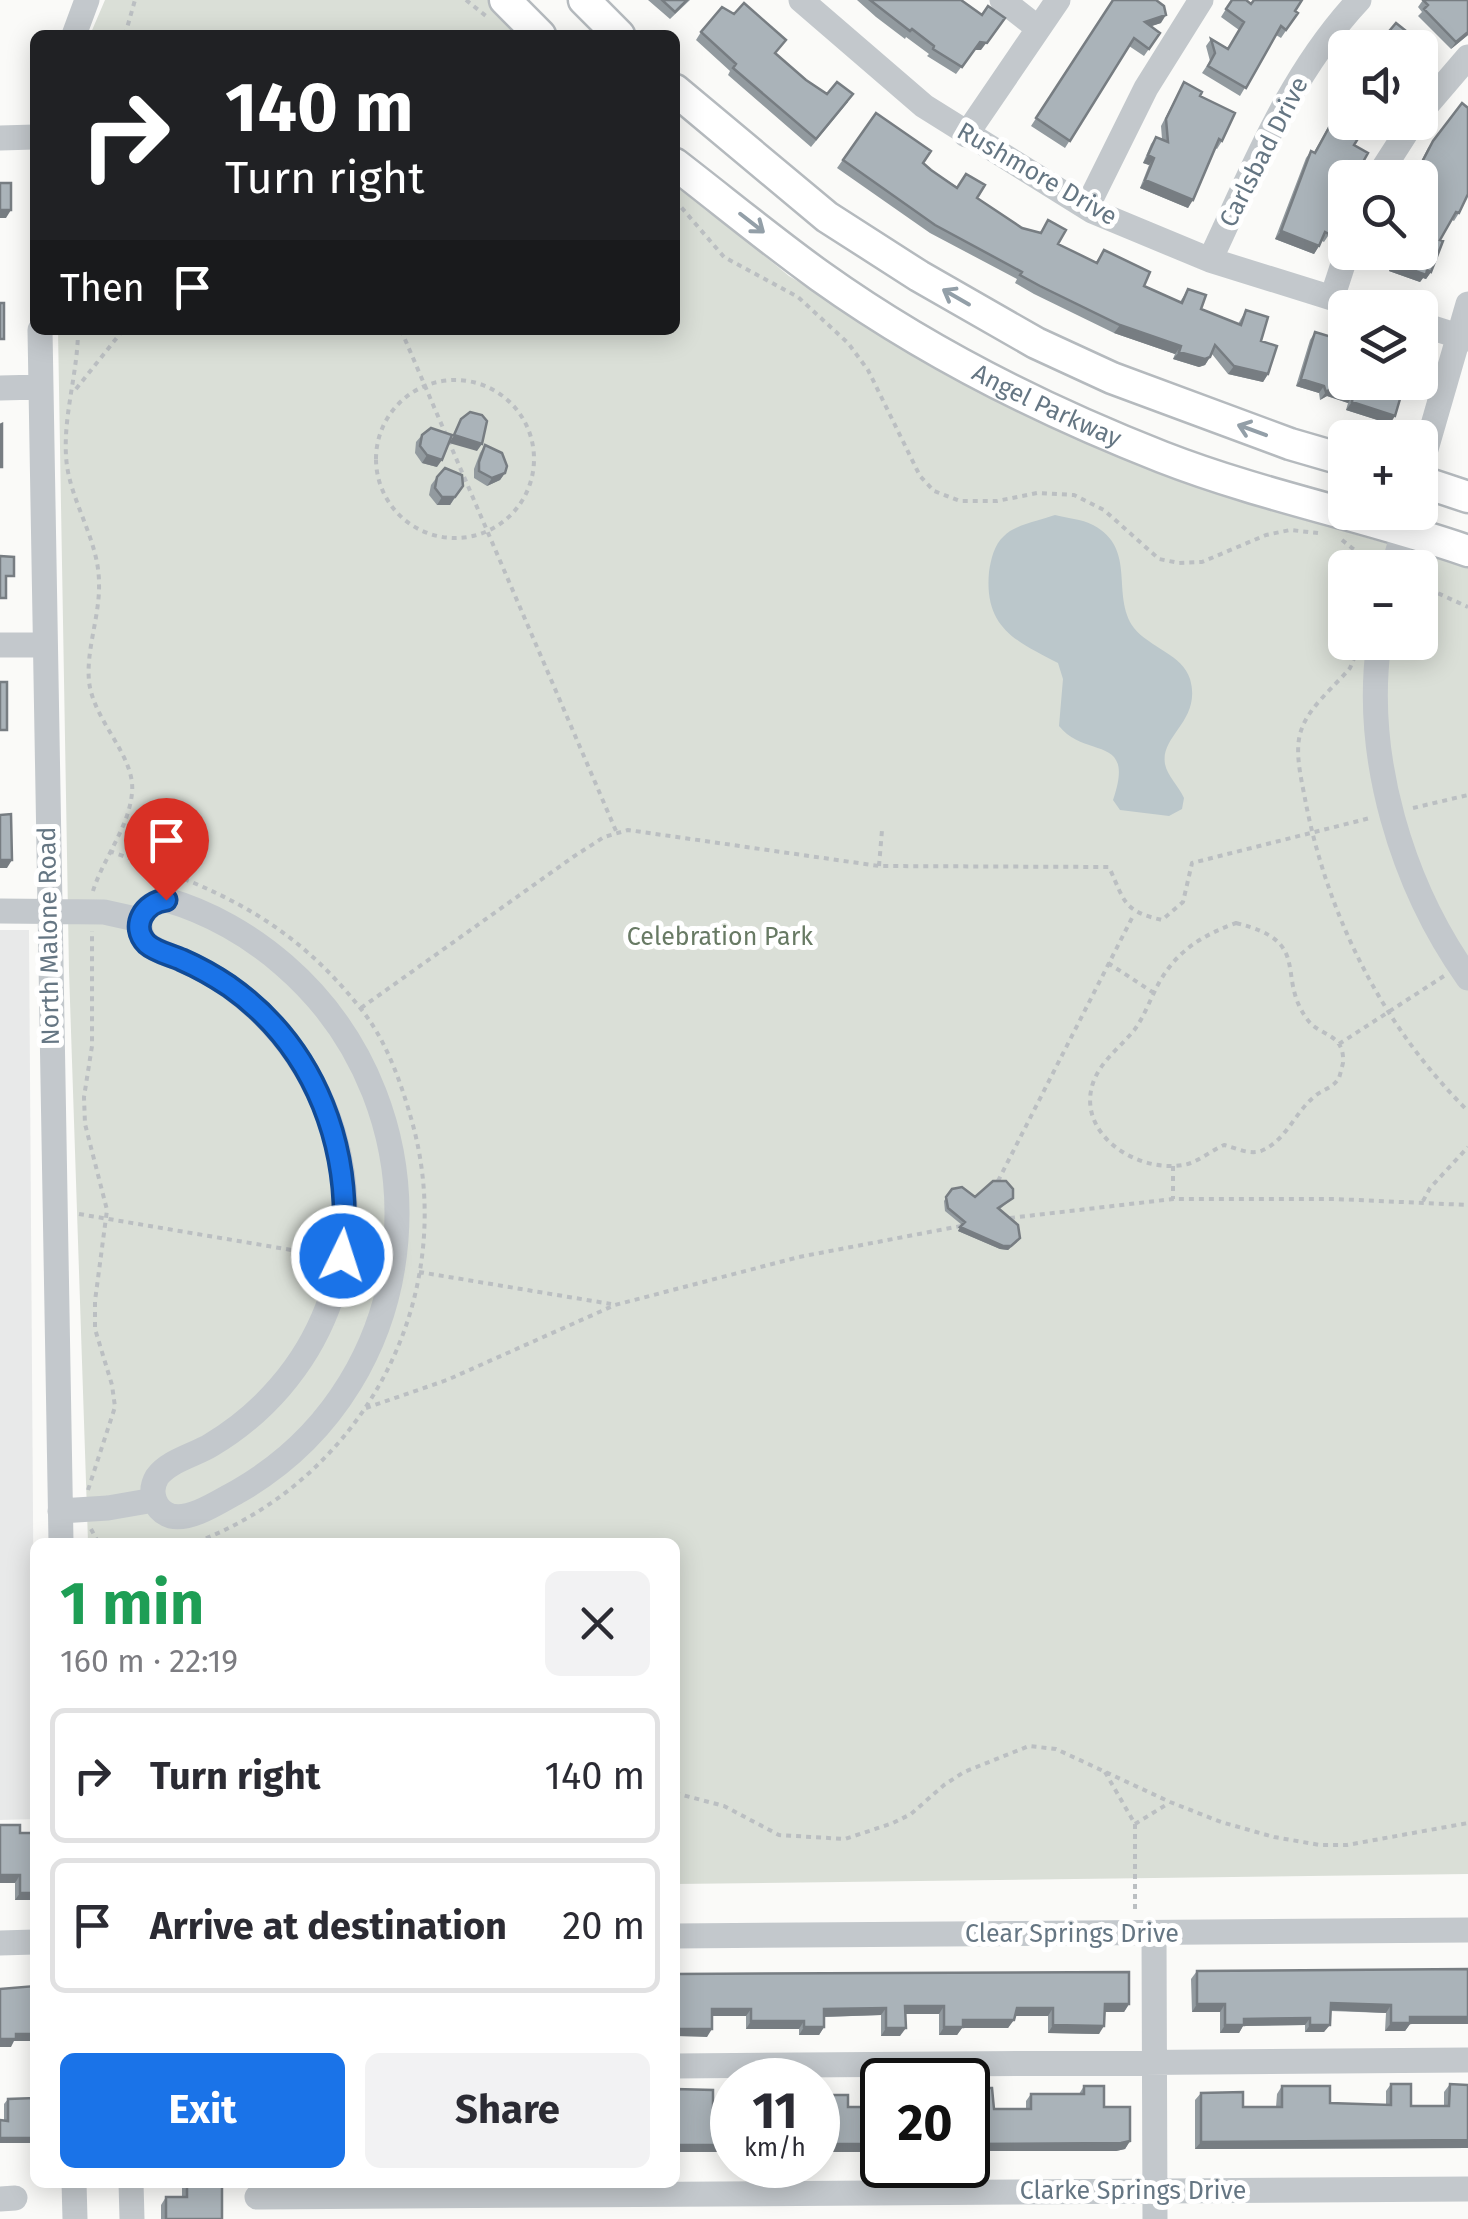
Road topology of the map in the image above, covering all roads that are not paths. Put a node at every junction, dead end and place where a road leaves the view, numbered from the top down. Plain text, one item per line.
1 (87, 0) edge
2 (505, 0) edge
3 (584, 0) edge
4 (800, 0) edge
5 (1002, 0) edge
6 (1058, 0) edge
7 (1201, 0) edge
8 (1359, 0) edge
9 (1038, 28) junction
10 (76, 30) edge
11 (535, 30) edge
12 (614, 30) edge
13 (1468, 57) edge
14 (1438, 92) edge
15 (680, 94) edge
16 (966, 136) junction
17 (0, 138) edge
18 (30, 138) edge
19 (680, 168) edge
20 (1087, 208) junction
21 (1210, 260) junction
22 (1328, 297) edge
23 (1468, 304) edge
24 (1438, 330) edge
25 (40, 335) edge
26 (1462, 338) edge
27 (40, 387) junction
28 (0, 388) edge
29 (1436, 420) edge
30 (1328, 455) edge
31 (1438, 487) edge
32 (1468, 497) edge
33 (1328, 505) edge
34 (1425, 530) edge
35 (1468, 551) edge
36 (0, 645) edge
37 (44, 645) junction
38 (1376, 660) edge
39 (49, 910) junction
40 (0, 911) edge
41 (140, 920) junction
42 (1464, 972) edge
43 (154, 1500) junction
44 (60, 1511) junction
45 (61, 1538) edge
46 (1468, 1930) edge
47 (1144, 1933) junction
48 (680, 1936) edge
49 (0, 1942) edge
50 (30, 1942) edge
51 (1468, 2060) edge
52 (1155, 2062) junction
53 (680, 2066) edge
54 (74, 2188) edge
55 (131, 2188) edge
56 (1468, 2189) edge
57 (1155, 2191) junction
58 (257, 2200) edge
59 (74, 2219) edge
60 (132, 2219) edge
61 (1156, 2219) edge

1 - 10 street
2 - 11 main road
3 - 12 main road
4 - 16 street, Rushmore Drive
5 - 9 street
6 - 9 street
7 - 20 street
8 - 21 street, Carlsbad Drive
9 - 16 street
13 - 14 street
30 -> 15 main road, Angel Parkway
16 - 20 street, Rushmore Drive
17 - 18 street
19 -> 33 main road, Angel Parkway
20 - 21 street, Rushmore Drive
21 - 22 street, Rushmore Drive
23 - 26 street
24 - 26 street
25 - 27 street, North Malone Road
26 - 29 street
27 - 28 street
27 - 37 street, North Malone Road
31 - 32 main road
34 - 35 main road, Angel Parkway
36 - 37 street
37 - 39 street, North Malone Road
38 - 42 street
39 - 40 street
39 - 41 street
39 - 44 street, North Malone Road
41 - 43 street
41 - 43 street
43 - 44 street
44 - 45 street, North Malone Road
46 - 47 street, Clear Springs Drive
47 - 48 street, Clear Springs Drive
47 - 52 street
49 - 50 street
51 - 52 street
52 - 53 street
52 - 57 street
54 - 59 street
55 - 60 street
56 - 57 street, Clarke Springs Drive
57 - 58 street, Clarke Springs Drive
57 - 61 street

